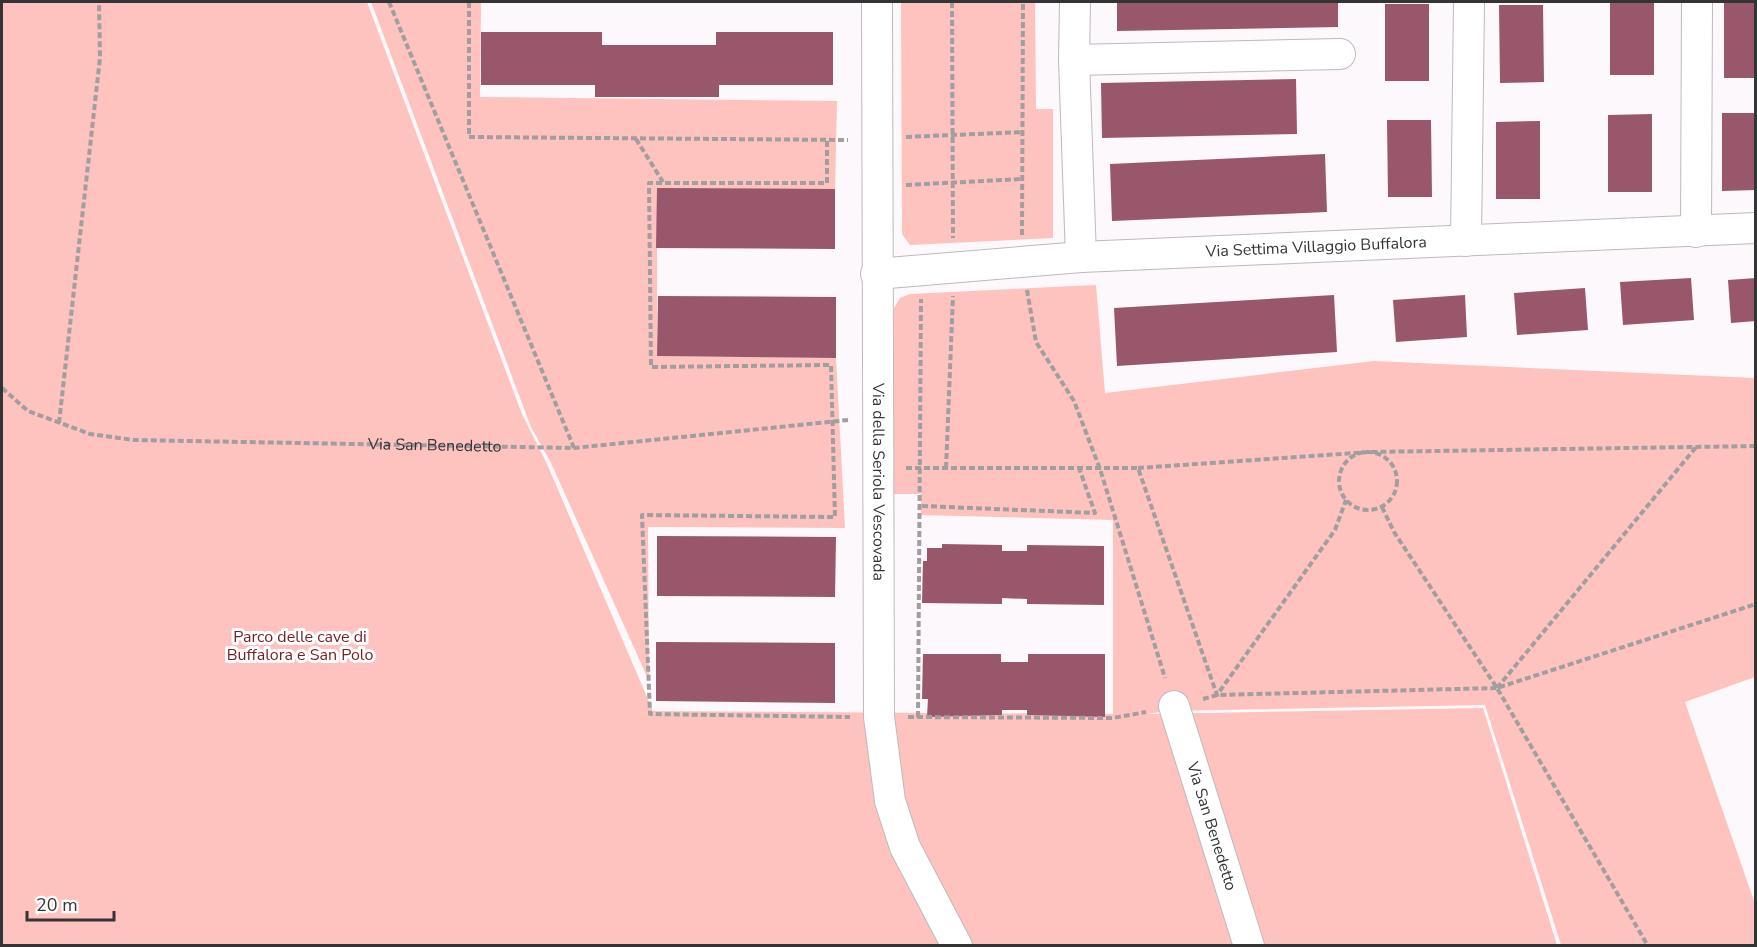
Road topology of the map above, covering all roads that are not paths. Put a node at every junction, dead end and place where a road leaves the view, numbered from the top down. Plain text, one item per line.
1 (877, 2) edge
2 (1075, 2) edge
3 (1469, 2) edge
4 (1698, 2) edge
5 (1340, 54) dead end
6 (1074, 60) junction
7 (1755, 228) edge
8 (1696, 232) junction
9 (1466, 241) junction
10 (1081, 257) junction
11 (876, 274) junction
12 (1174, 706) road end
13 (957, 945) edge
14 (1249, 945) edge

1 - 11 street, Via della Seriola Vescovada
2 - 6 street
3 - 9 street
4 - 8 street
5 - 6 street
6 - 10 street
7 - 8 street, Via Settima Villaggio Buffalora
8 - 9 street, Via Settima Villaggio Buffalora
9 - 10 street, Via Settima Villaggio Buffalora
10 - 11 street, Via Settima Villaggio Buffalora
11 - 13 street, Via della Seriola Vescovada
12 - 14 street, Via San Benedetto

